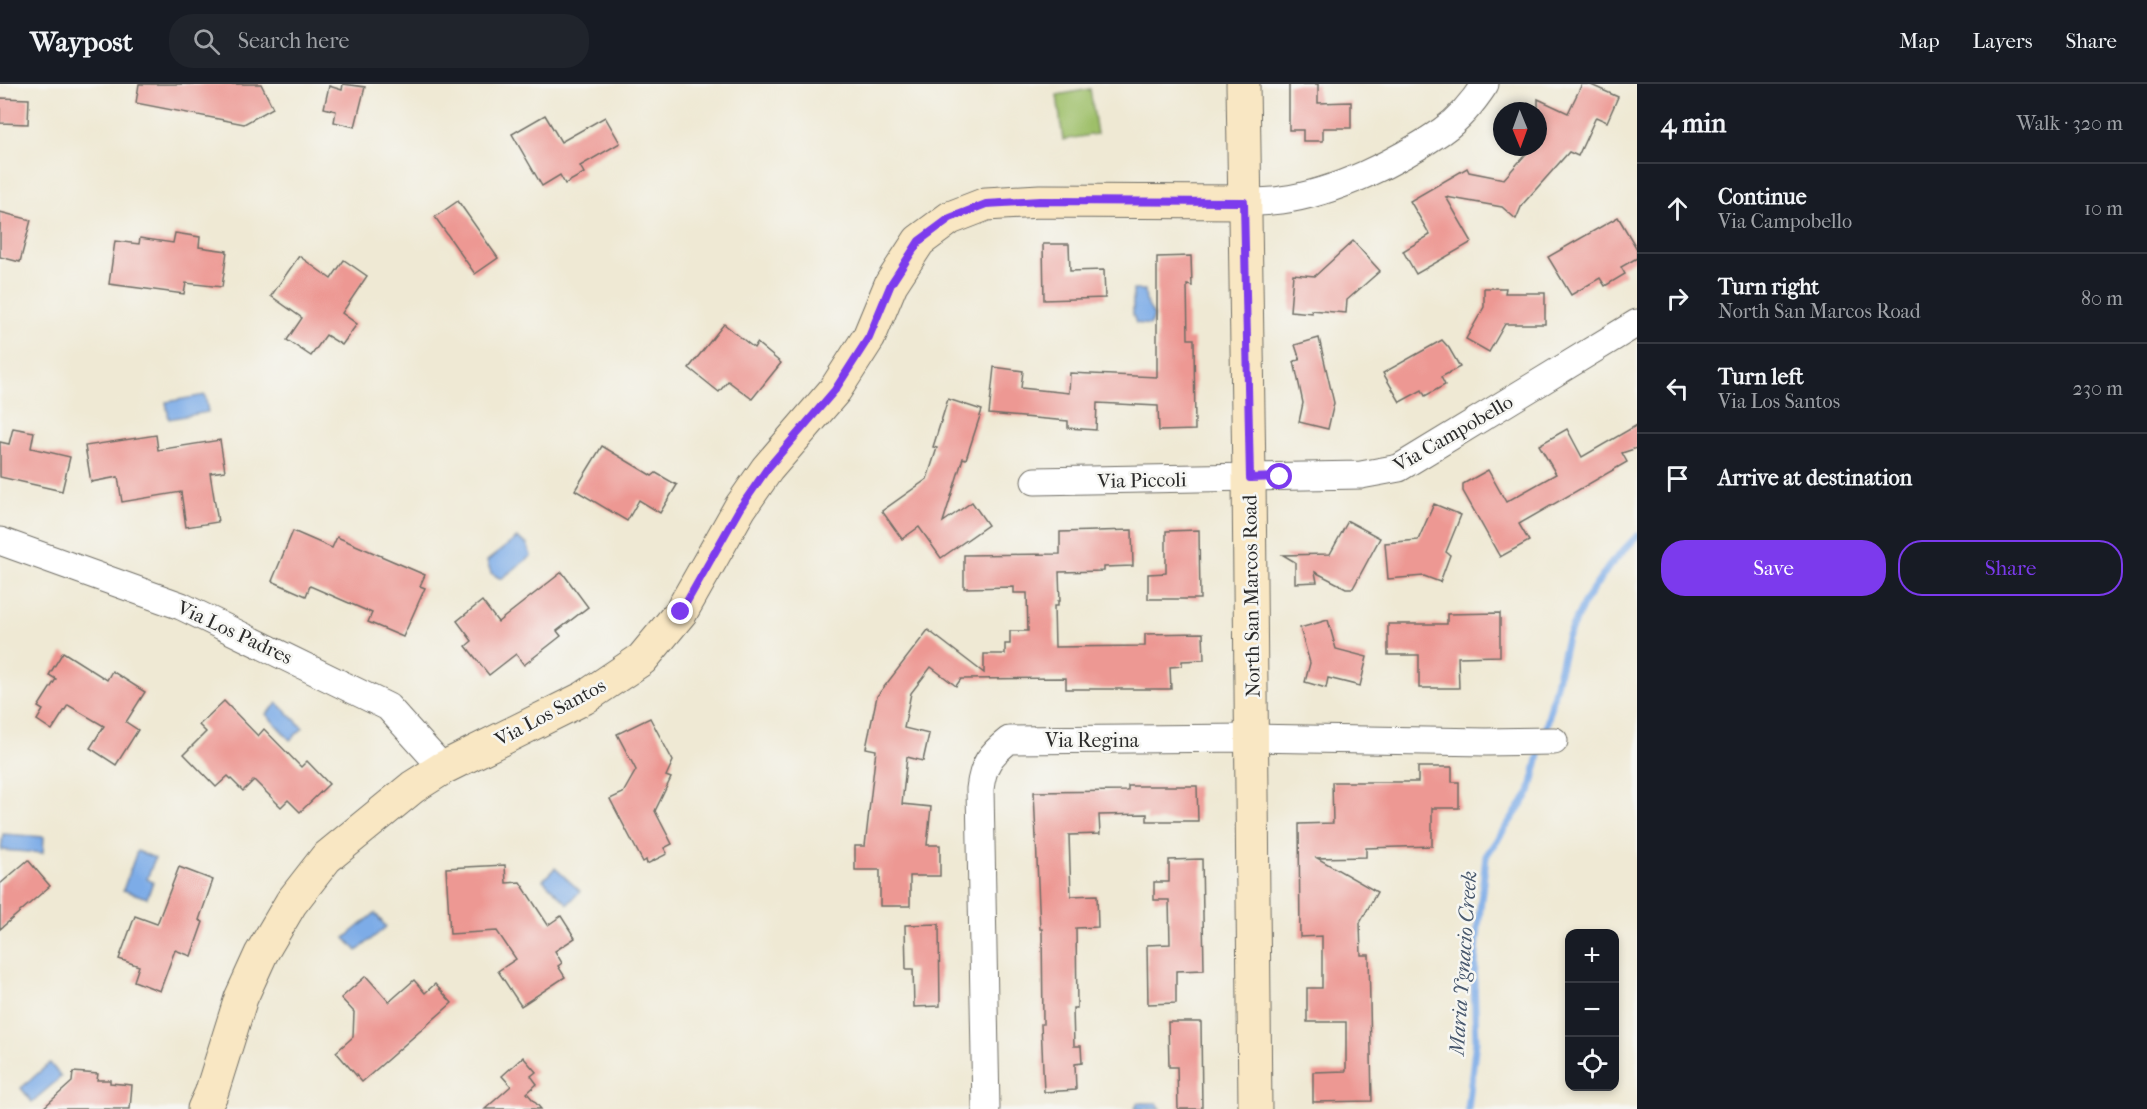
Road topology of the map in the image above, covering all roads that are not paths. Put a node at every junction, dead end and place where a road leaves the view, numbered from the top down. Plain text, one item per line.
1 (1243, 84) edge
2 (1485, 84) edge
3 (1244, 202) junction
4 (1637, 323) edge
5 (1250, 478) junction
6 (1035, 481) dead end
7 (0, 541) edge
8 (1252, 738) junction
9 (1554, 741) dead end
10 (443, 768) junction
11 (204, 1109) edge
12 (986, 1109) edge
13 (1255, 1109) edge

1 - 3 street, North San Marcos Road
2 - 3 street
3 - 5 street, North San Marcos Road
3 - 10 street, Via Los Santos
4 - 5 street, Via Campobello
5 - 6 street, Via Piccoli
5 - 8 street, North San Marcos Road
7 - 10 street, Via Los Padres
8 - 9 street, Via Regina
8 - 12 street, Via Regina
8 - 13 street, North San Marcos Road
10 - 11 street, Via Los Santos

